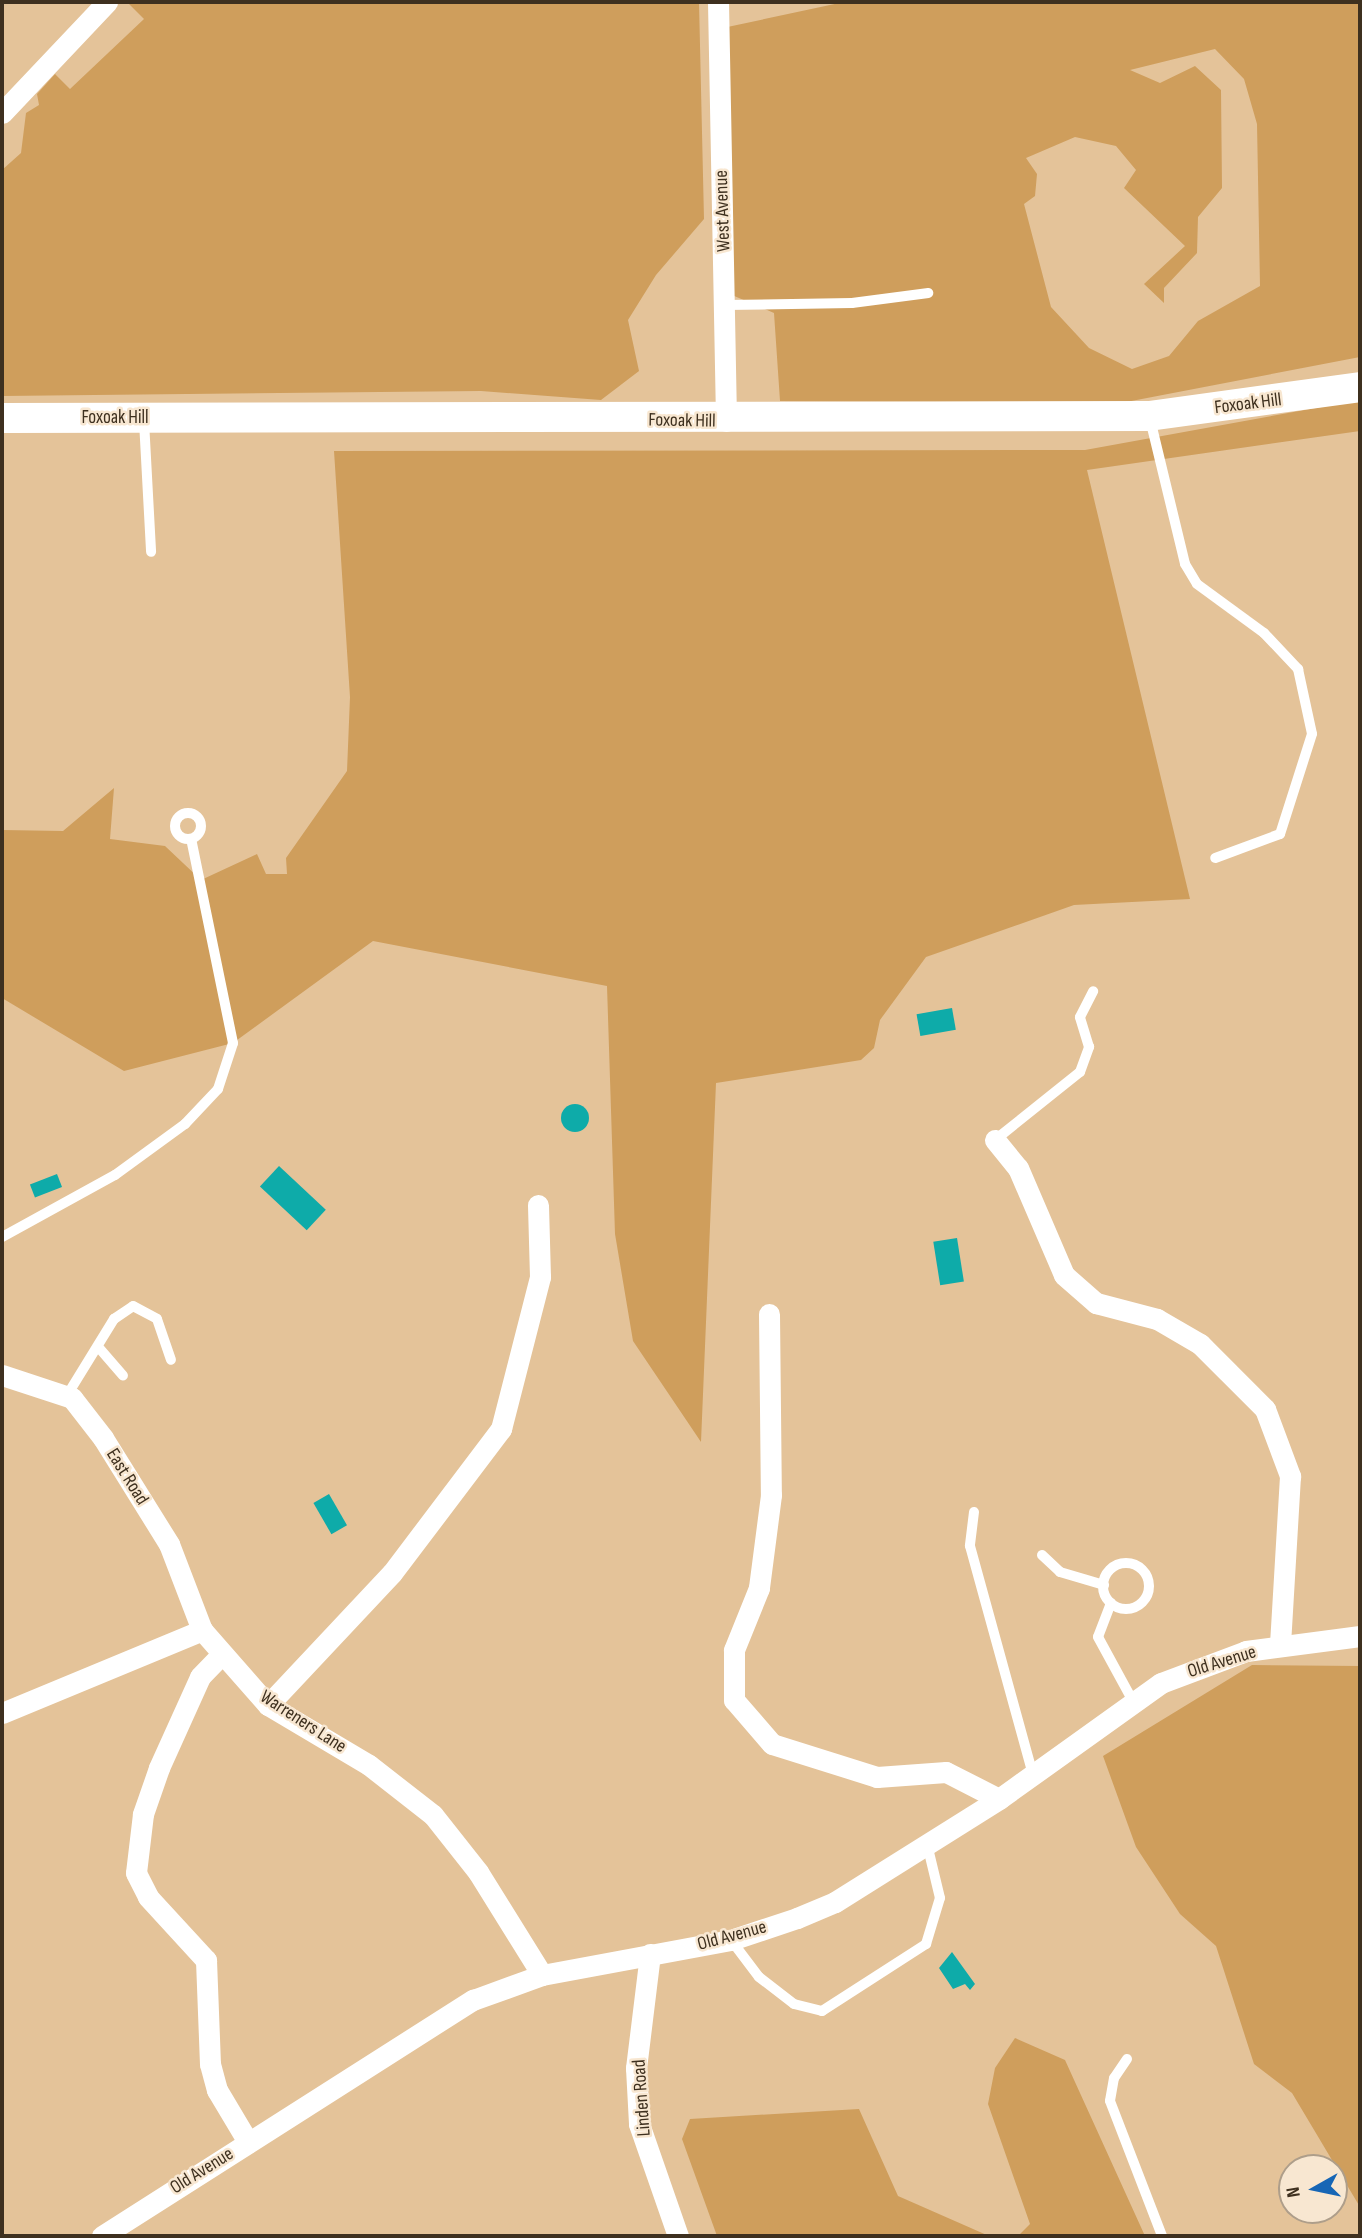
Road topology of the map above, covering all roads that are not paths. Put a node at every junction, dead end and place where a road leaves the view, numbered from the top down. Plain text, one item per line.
1 (107, 2) edge
2 (718, 2) edge
3 (4, 107) edge
4 (928, 293) dead end
5 (726, 305) junction
6 (1360, 387) edge
7 (1149, 416) junction
8 (2, 418) edge
9 (144, 418) junction
10 (726, 421) junction
11 (151, 552) dead end
12 (191, 839) dead end
13 (1215, 858) dead end
14 (1093, 991) dead end
15 (995, 1140) joint
16 (538, 1205) dead end
17 (2, 1237) edge
18 (769, 1314) dead end
19 (100, 1349) junction
20 (171, 1360) dead end
21 (2, 1375) edge
22 (123, 1375) dead end
23 (66, 1397) junction
24 (974, 1513) dead end
25 (1042, 1555) dead end
26 (1104, 1585) junction
27 (1111, 1603) junction
28 (202, 1630) junction
29 (1360, 1636) edge
30 (1280, 1646) junction
31 (221, 1655) junction
32 (1134, 1703) junction
33 (268, 1705) junction
34 (2, 1713) edge
35 (1033, 1774) junction
36 (999, 1799) junction
37 (927, 1844) junction
38 (731, 1940) junction
39 (650, 1954) junction
40 (542, 1975) junction
41 (1127, 2059) dead end
42 (248, 2142) junction
43 (102, 2236) edge
44 (678, 2236) edge
45 (1162, 2236) edge

1 - 3 street
2 - 5 street, West Avenue
4 - 5 lane
5 - 10 street, West Avenue
6 - 7 main road, Foxoak Hill
7 - 10 main road, Foxoak Hill
7 - 13 lane
8 - 9 main road, Foxoak Hill
9 - 10 main road, Foxoak Hill
9 - 11 lane
12 - 17 lane
14 - 15 lane
15 - 30 street
16 - 33 street
18 - 36 street
19 - 20 lane
19 - 22 lane
19 - 23 lane
21 - 23 street, East Road
23 - 28 street, East Road
24 - 35 lane
25 - 26 lane
26 - 27 lane
26 - 27 lane
27 - 32 lane
28 - 31 street, Warreners Lane
28 - 34 street
29 - 30 street, Old Avenue
30 - 32 street, Old Avenue
31 - 33 street, Warreners Lane
31 - 42 street
32 - 35 street, Old Avenue
33 - 40 street, Warreners Lane
35 - 36 street, Old Avenue
36 - 37 street, Old Avenue
37 - 38 street, Old Avenue
37 - 38 lane
38 - 39 street, Old Avenue
39 - 40 street, Old Avenue
39 - 44 street, Linden Road
40 - 42 street, Old Avenue
41 - 45 lane
42 - 43 street, Old Avenue

